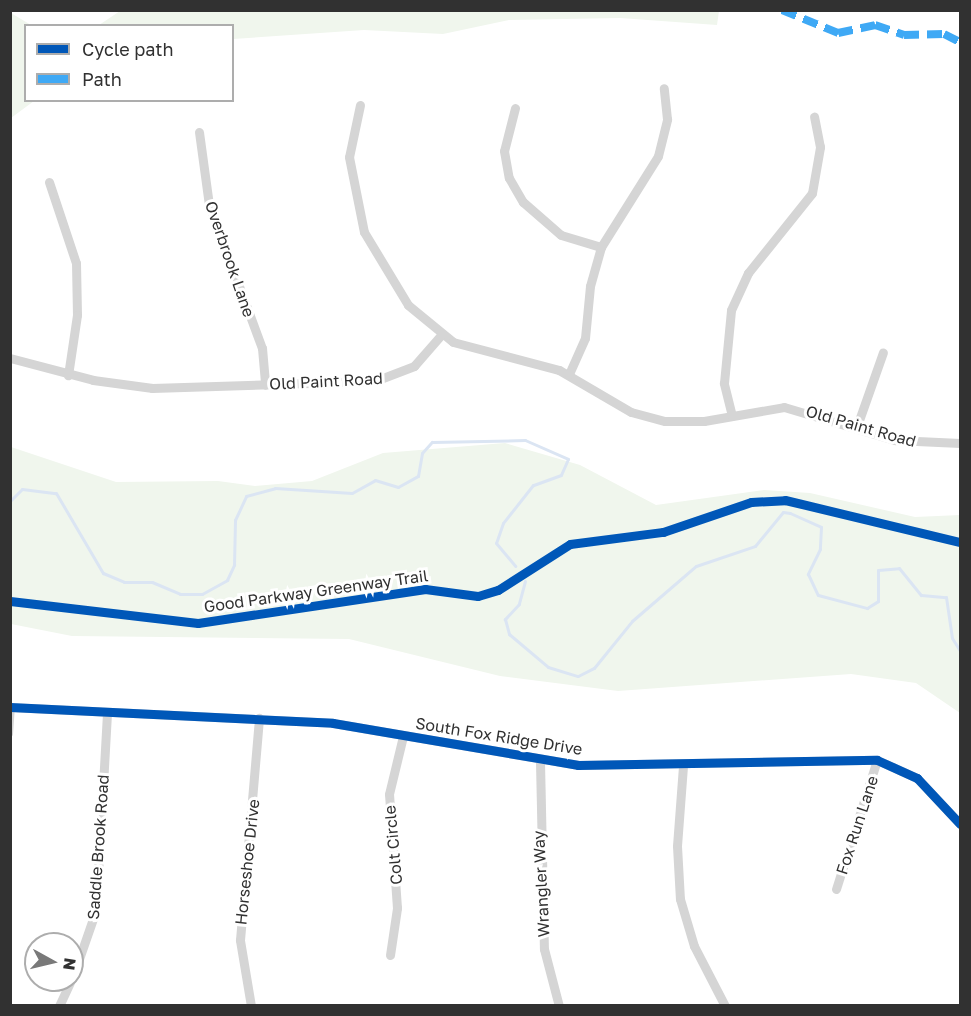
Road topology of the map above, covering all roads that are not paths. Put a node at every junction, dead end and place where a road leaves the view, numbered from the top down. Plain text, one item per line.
1 (664, 88) dead end
2 (360, 105) dead end
3 (515, 108) dead end
4 (814, 117) dead end
5 (199, 132) dead end
6 (49, 182) dead end
7 (601, 247) junction
8 (441, 335) junction
9 (883, 352) dead end
10 (10, 358) edge
11 (569, 374) junction
12 (68, 375) junction
13 (265, 385) junction
14 (732, 416) junction
15 (857, 426) junction
16 (960, 443) edge
17 (11, 707) edge
18 (107, 712) junction
19 (259, 718) junction
20 (10, 734) edge
21 (403, 736) junction
22 (878, 760) junction
23 (540, 761) junction
24 (682, 766) junction
25 (960, 824) edge
26 (836, 890) dead end
27 (84, 944) edge
28 (390, 955) dead end
29 (251, 1005) edge
30 (560, 1005) edge
31 (725, 1005) edge

1 - 7 street
2 - 8 street
3 - 7 street
4 - 14 street
5 - 13 street, Overbrook Lane
6 - 12 street
7 - 11 street
8 - 11 street, Old Paint Road
8 - 13 street, Old Paint Road
9 - 15 street
10 - 12 street, Old Paint Road
11 - 14 street, Old Paint Road
12 - 13 street, Old Paint Road
14 - 15 street, Old Paint Road
15 - 16 street, Old Paint Road
17 - 18 street, South Fox Ridge Drive
17 - 20 lane
18 - 19 street, South Fox Ridge Drive
18 - 27 street, Saddle Brook Road
19 - 21 street, South Fox Ridge Drive
19 - 29 street, Horseshoe Drive
21 - 23 street, South Fox Ridge Drive
21 - 28 street, Colt Circle
22 - 24 street, South Fox Ridge Drive
22 - 25 street, South Fox Ridge Drive
22 - 26 street, Fox Run Lane
23 - 24 street, South Fox Ridge Drive
23 - 30 street, Wrangler Way
24 - 31 street

